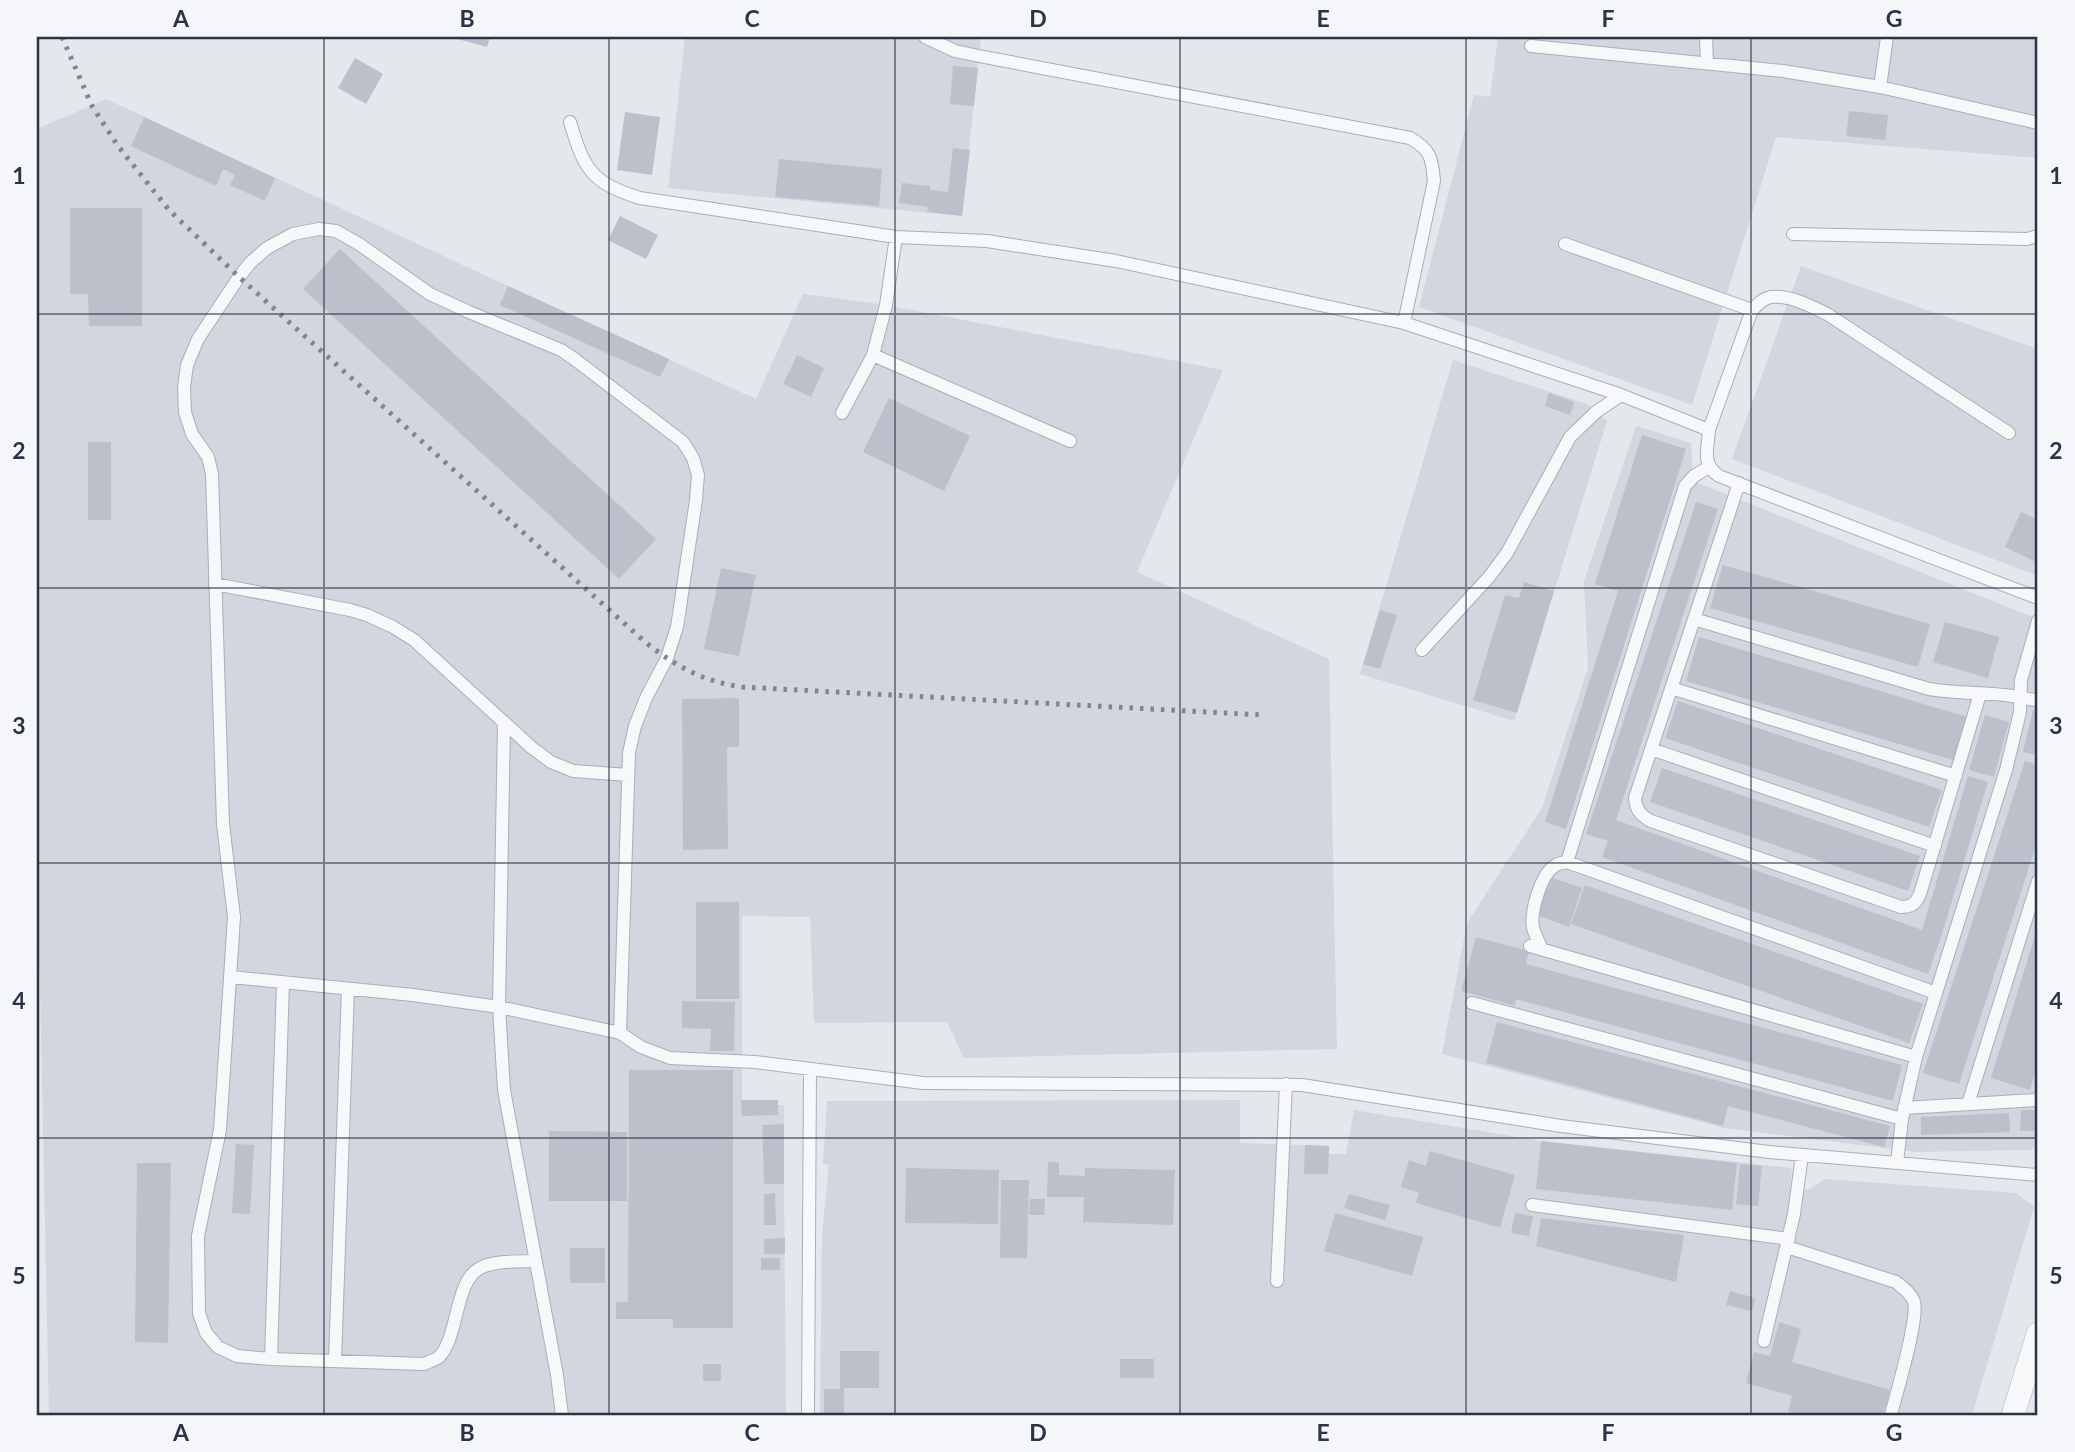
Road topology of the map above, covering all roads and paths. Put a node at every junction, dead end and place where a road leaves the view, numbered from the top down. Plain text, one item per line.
1 (925, 37) edge
2 (1706, 37) edge
3 (1887, 37) edge
4 (1531, 46) dead end
5 (1707, 63) junction
6 (1880, 87) junction
7 (570, 122) dead end
8 (2038, 123) edge
9 (1793, 234) dead end
10 (2038, 236) edge
11 (896, 237) junction
12 (1565, 244) dead end
13 (1752, 310) junction
14 (1404, 323) junction
15 (873, 355) junction
16 (1621, 395) junction
17 (842, 413) dead end
18 (1709, 430) junction
19 (2009, 433) dead end
20 (1070, 441) dead end
21 (1709, 467) junction
22 (1739, 483) junction
23 (215, 584) junction
24 (2038, 598) edge
25 (1694, 619) junction
26 (2038, 621) edge
27 (1422, 650) dead end
28 (1671, 688) junction
29 (1980, 694) junction
30 (2020, 696) junction
31 (2038, 701) edge
32 (504, 722) junction
33 (1651, 749) junction
34 (628, 775) junction
35 (1956, 776) junction
36 (1935, 846) junction
37 (1567, 862) junction
38 (2038, 881) edge
39 (231, 977) junction
40 (283, 982) junction
41 (348, 989) junction
42 (1936, 993) junction
43 (1472, 1003) dead end
44 (499, 1007) junction
45 (620, 1033) junction
46 (1916, 1056) junction
47 (810, 1069) junction
48 (1286, 1084) junction
49 (2038, 1098) edge
50 (1968, 1104) junction
51 (1903, 1113) junction
52 (1802, 1155) junction
53 (1897, 1163) junction
54 (2038, 1175) edge
55 (1532, 1205) dead end
56 (1788, 1243) junction
57 (535, 1261) junction
58 (1277, 1281) dead end
59 (2038, 1334) edge
60 (1764, 1341) dead end
61 (271, 1359) junction
62 (335, 1361) junction
63 (562, 1415) edge
64 (807, 1415) edge
65 (1892, 1415) edge
66 (2013, 1415) edge

1 - 14 lane
2 - 5 lane
3 - 6 lane
4 - 5 lane
5 - 6 lane
6 - 8 lane
7 - 11 lane
9 - 10 lane
11 - 14 lane
11 - 15 lane
12 - 13 lane
13 - 18 lane
13 - 19 lane
14 - 16 lane
15 - 17 lane
15 - 20 lane
16 - 18 lane
16 - 27 lane
18 - 21 lane
21 - 22 lane
21 - 37 lane
22 - 24 lane
22 - 25 lane
23 - 32 lane
23 - 34 lane
23 - 39 lane
25 - 28 lane
25 - 29 lane
26 - 30 lane
28 - 33 lane
28 - 35 lane
29 - 30 lane
29 - 35 lane
30 - 31 lane
30 - 42 lane
32 - 34 lane
32 - 44 lane
33 - 36 lane
33 - 36 lane
34 - 45 lane
35 - 36 lane
37 - 42 lane
37 - 46 lane
38 - 50 lane
39 - 40 lane
39 - 61 lane
40 - 41 lane
40 - 61 lane
41 - 44 lane
41 - 62 lane
42 - 46 lane
43 - 51 lane
44 - 45 lane
44 - 57 lane
45 - 47 lane
46 - 51 lane
47 - 48 lane
47 - 64 lane
48 - 52 lane
48 - 58 lane
49 - 50 lane
50 - 51 lane
51 - 53 lane
52 - 53 lane
52 - 56 lane
53 - 54 lane
55 - 56 lane
56 - 60 lane
56 - 65 lane
57 - 62 lane
57 - 63 lane
59 - 66 street
61 - 62 lane

